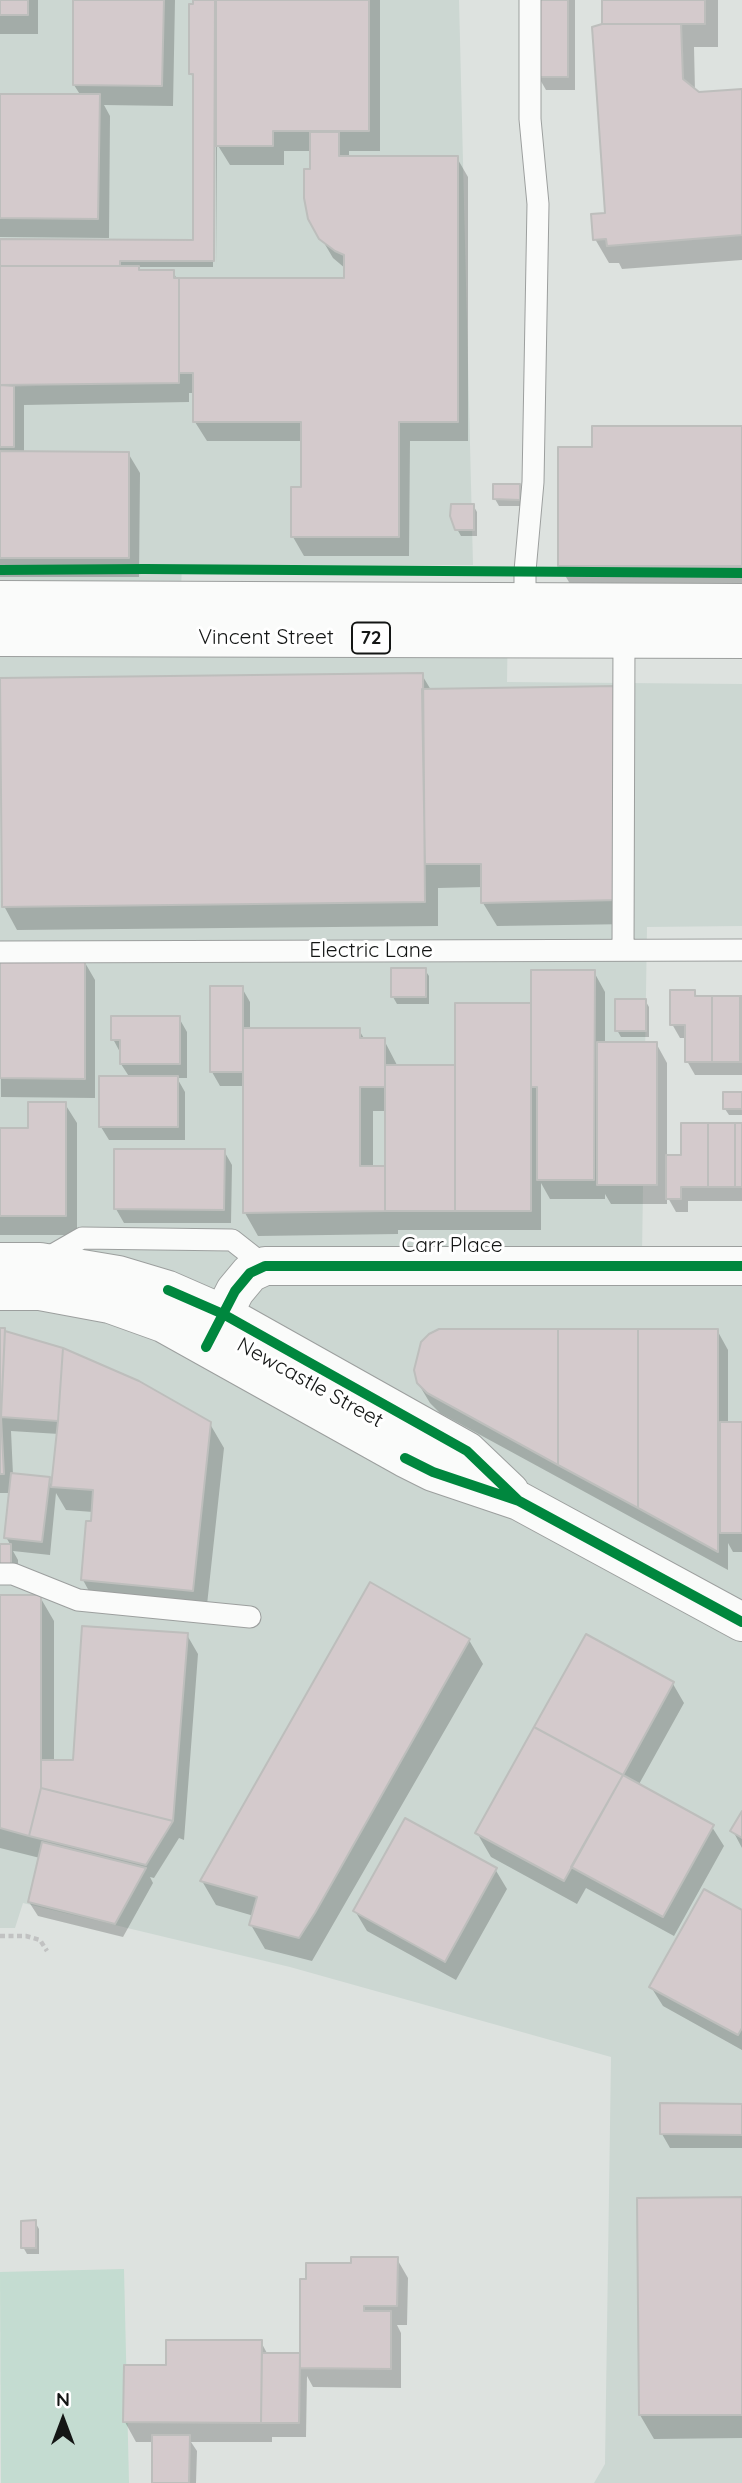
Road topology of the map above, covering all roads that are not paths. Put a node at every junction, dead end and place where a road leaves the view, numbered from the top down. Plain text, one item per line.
1 (530, 0) edge
2 (0, 600) edge
3 (742, 603) edge
4 (525, 621) junction
5 (0, 637) edge
6 (624, 638) junction
7 (742, 639) edge
8 (623, 950) junction
9 (742, 950) edge
10 (0, 952) edge
11 (0, 1262) edge
12 (40, 1262) junction
13 (265, 1266) junction
14 (742, 1266) edge
15 (0, 1291) edge
16 (215, 1331) junction
17 (0, 1574) edge
18 (250, 1617) dead end
19 (742, 1622) edge

1 - 4 lane
2 - 4 main road, Vincent Street / 72
3 - 4 main road, Vincent Street / 72
4 - 5 main road, Vincent Street / 72
4 - 6 main road, Vincent Street / 72
6 - 7 main road, Vincent Street / 72
6 - 8 lane
8 - 9 lane, Electric Lane
8 - 10 lane, Electric Lane
11 - 12 main road, Newcastle Street
12 - 13 lane
12 - 16 main road, Newcastle Street
13 - 14 main road, Carr Place
13 - 16 main road
15 - 16 main road, Newcastle Street
16 - 19 main road, Newcastle Street
17 - 18 lane

